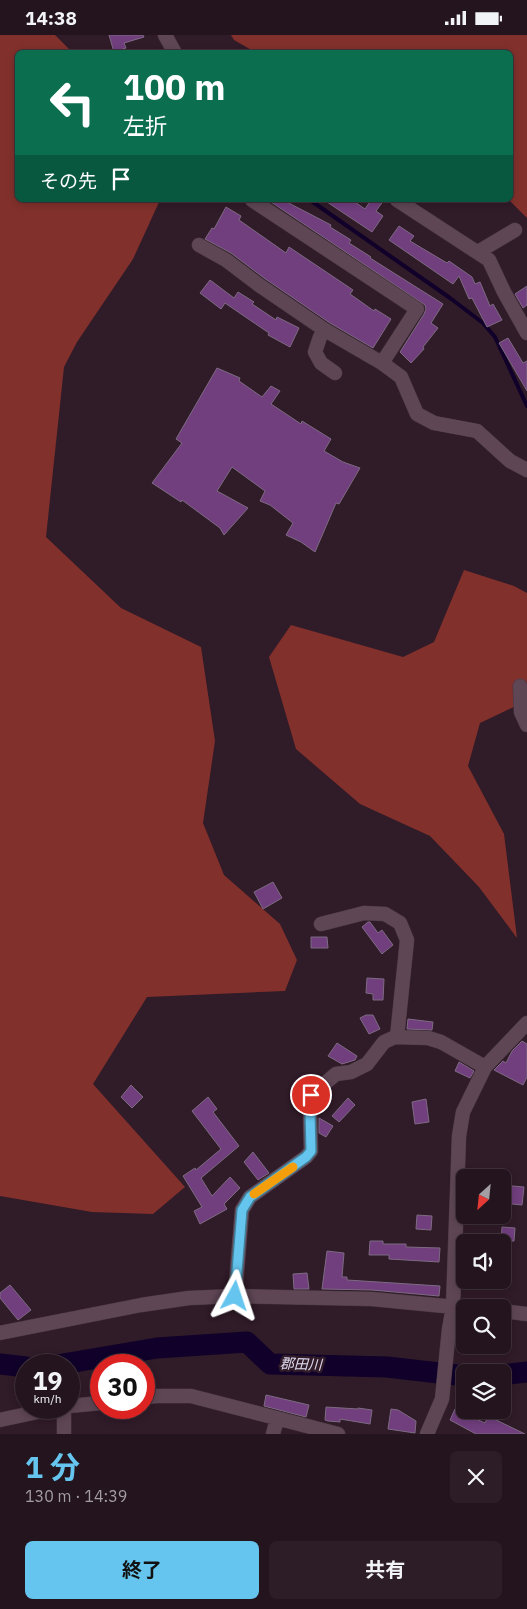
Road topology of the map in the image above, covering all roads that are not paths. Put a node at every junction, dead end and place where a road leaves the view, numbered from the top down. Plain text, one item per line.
1 (165, 35) edge
2 (173, 50) edge
3 (255, 202) edge
4 (400, 202) edge
5 (514, 230) dead end
6 (199, 245) dead end
7 (478, 252) junction
8 (325, 330) junction
9 (527, 333) edge
10 (382, 363) junction
11 (336, 373) dead end
12 (527, 470) edge
13 (520, 686) dead end
14 (527, 725) edge
15 (320, 924) dead end
16 (527, 1023) edge
17 (398, 1037) junction
18 (485, 1067) junction
19 (235, 1296) junction
20 (459, 1299) edge
21 (456, 1307) edge
22 (511, 1312) edge
23 (456, 1313) edge
24 (527, 1314) edge
25 (0, 1333) edge
26 (155, 1396) edge
27 (15, 1417) edge
28 (63, 1419) edge
29 (277, 1419) junction
30 (0, 1420) edge
31 (64, 1434) edge
32 (273, 1434) edge
33 (338, 1434) edge
34 (427, 1434) edge

1 - 2 street
3 - 10 street
4 - 7 street
5 - 7 street
6 - 8 street
7 - 9 street
8 - 10 street
8 - 11 street
10 - 12 street
13 - 14 street
15 - 17 street
16 - 18 street
17 - 18 street
17 - 19 street
18 - 20 street
19 - 21 street
19 - 25 street
22 - 24 street
23 - 34 street
26 - 29 street
27 - 30 street
28 - 31 street
29 - 32 street
29 - 33 street

